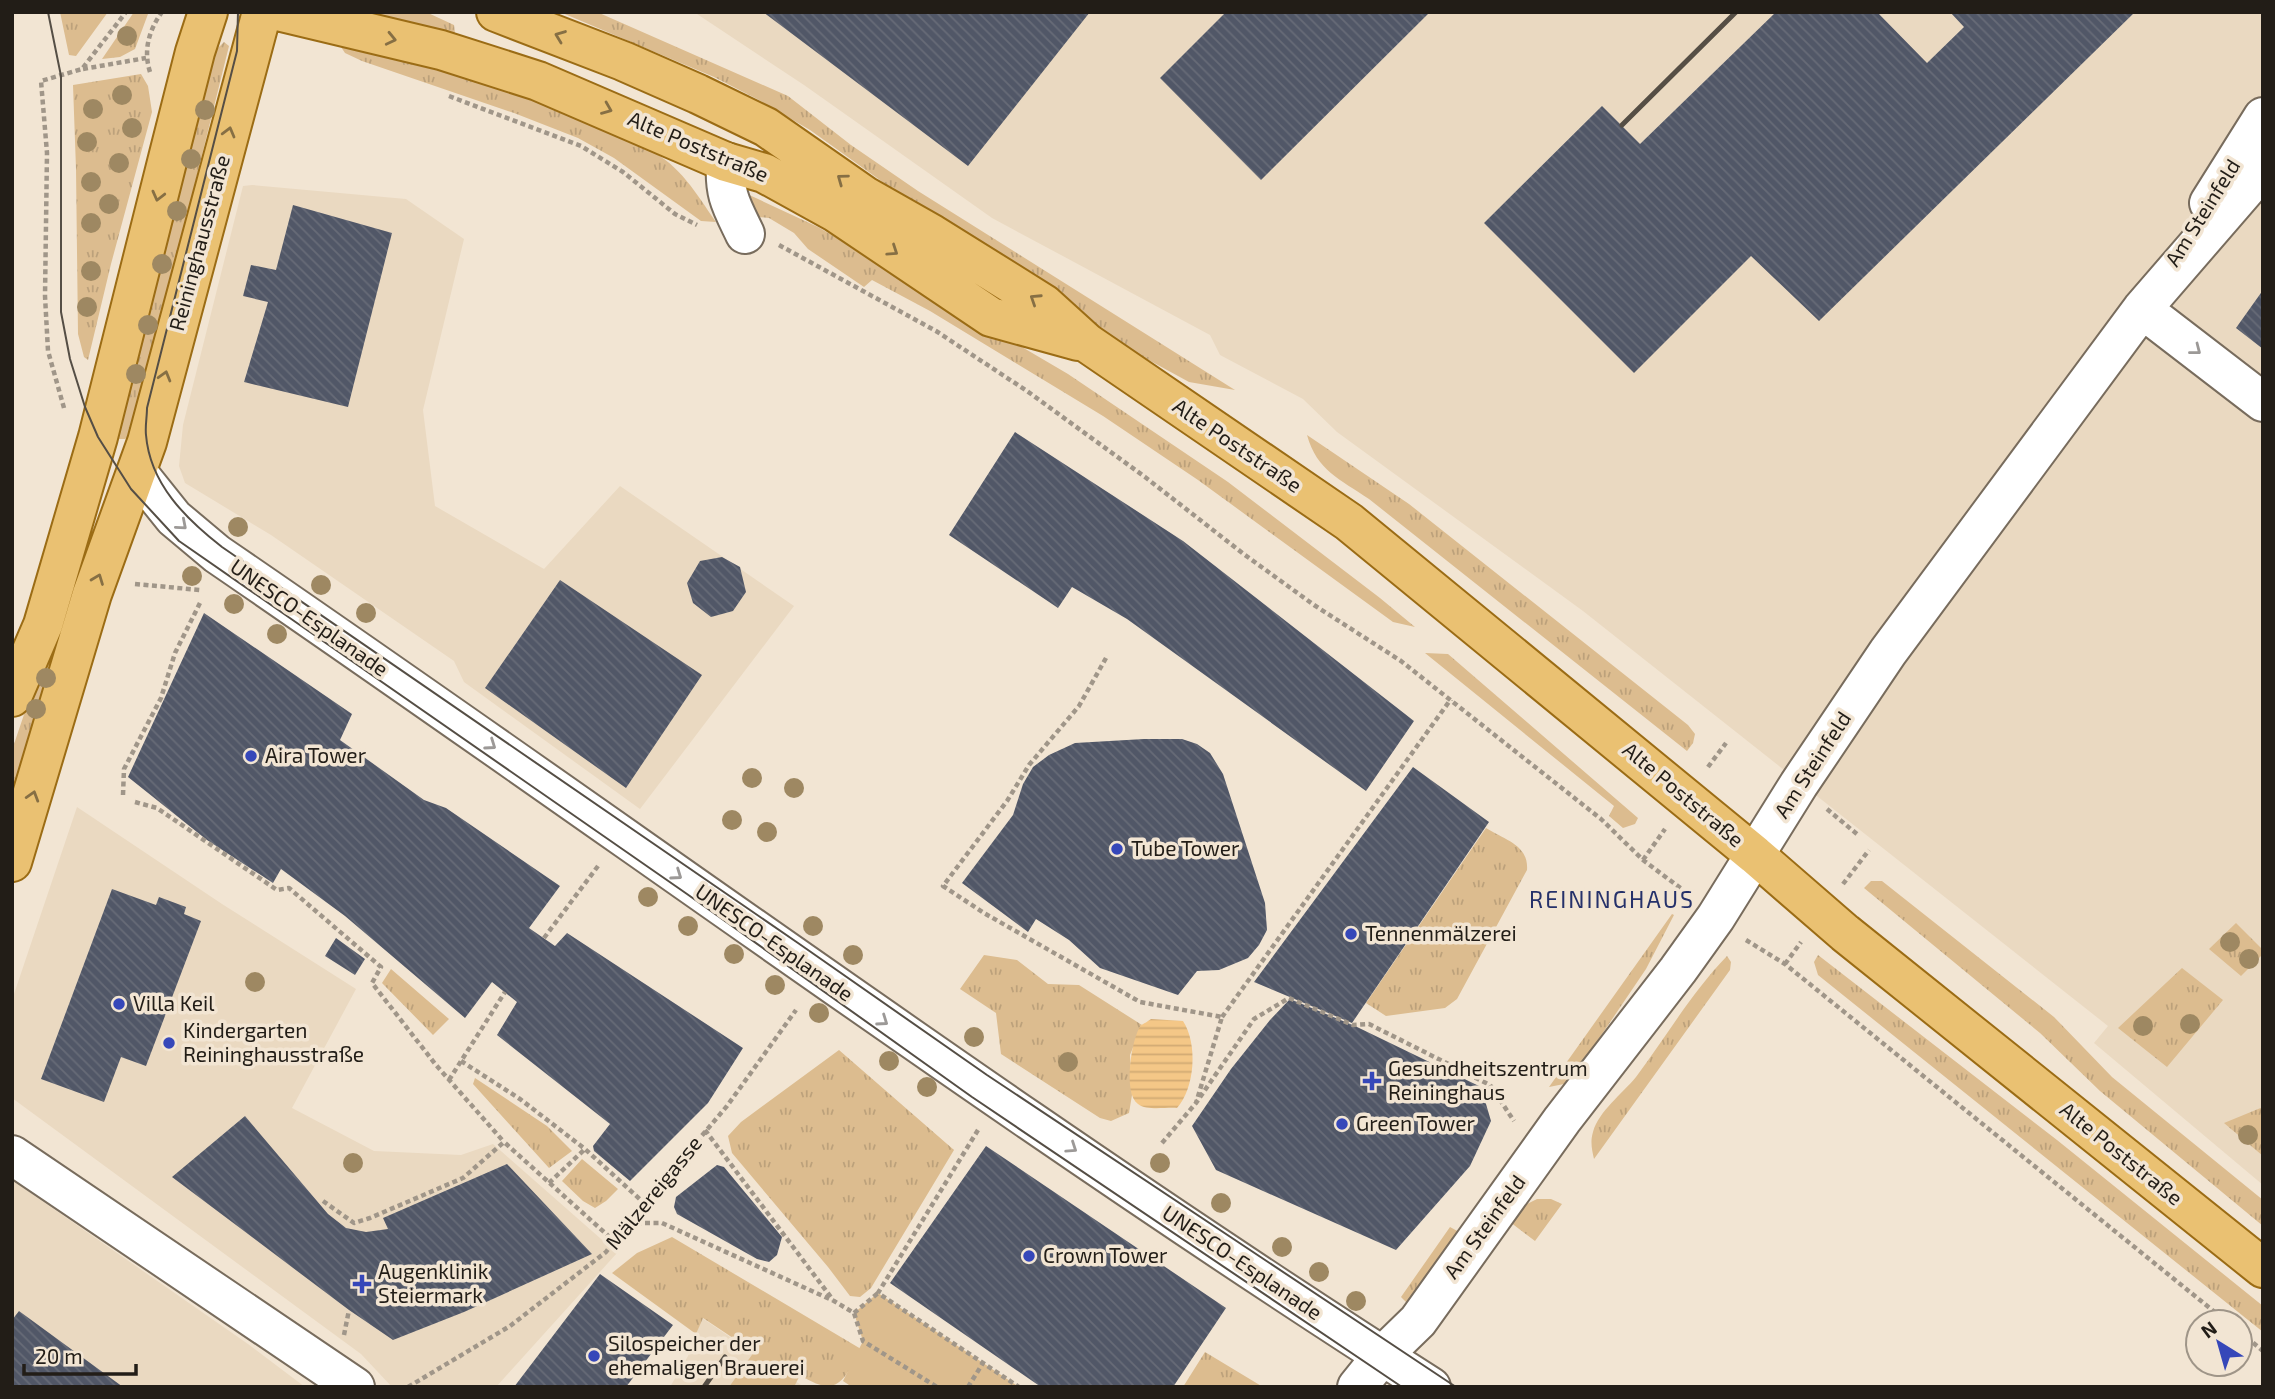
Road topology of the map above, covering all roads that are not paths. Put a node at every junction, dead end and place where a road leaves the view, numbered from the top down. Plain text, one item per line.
1 (208, 12) edge
2 (261, 12) edge
3 (282, 12) edge
4 (496, 12) edge
5 (2263, 117) edge
6 (726, 162) junction
7 (2263, 169) edge
8 (745, 234) road end
9 (2142, 309) junction
10 (1087, 343) junction
11 (2263, 401) edge
12 (83, 428) junction
13 (138, 474) junction
14 (12, 697) edge
15 (1755, 855) junction
16 (12, 862) edge
17 (12, 1155) edge
18 (2263, 1268) edge
19 (1382, 1356) junction
20 (355, 1387) edge
21 (1357, 1387) edge
22 (1431, 1387) edge

1 -> 12 main road
13 -> 2 main road, Reininghausstraße
3 -> 6 main road, Alte Poststraße
10 -> 4 main road, Alte Poststraße
5 - 9 street, Am Steinfeld
6 - 8 street
6 -> 10 main road, Alte Poststraße
7 - 9 street, Am Steinfeld
9 -> 11 street
9 - 15 street, Am Steinfeld
10 - 15 main road, Alte Poststraße
12 - 13 main road
12 - 14 main road
16 -> 13 main road, Reininghausstraße
13 -> 19 street, UNESCO-Esplanade
15 - 18 main road, Alte Poststraße
15 - 19 street, Am Steinfeld
17 - 20 street
19 - 21 street, Am Steinfeld
19 - 22 street, UNESCO-Esplanade

